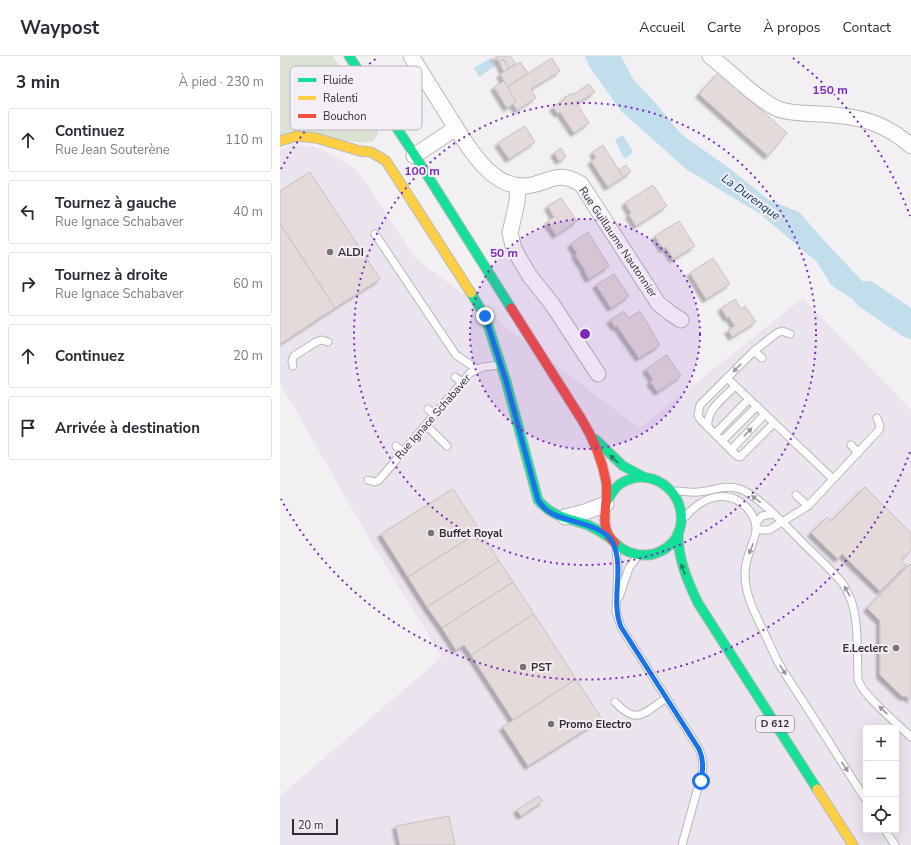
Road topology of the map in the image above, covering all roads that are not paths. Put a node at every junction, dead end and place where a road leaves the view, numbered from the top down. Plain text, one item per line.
1 (349, 56) edge
2 (411, 56) edge
3 (710, 56) edge
4 (356, 66) edge
5 (417, 66) edge
6 (422, 74) edge
7 (456, 128) junction
8 (397, 130) edge
9 (280, 141) edge
10 (911, 146) edge
11 (414, 156) junction
12 (518, 186) junction
13 (375, 234) dead end
14 (681, 320) dead end
15 (790, 334) dead end
16 (328, 342) dead end
17 (754, 351) junction
18 (762, 358) dead end
19 (501, 364) junction
20 (292, 366) dead end
21 (477, 369) junction
22 (598, 374) dead end
23 (455, 377) dead end
24 (727, 378) junction
25 (462, 382) junction
26 (735, 386) junction
27 (749, 399) junction
28 (757, 406) junction
29 (428, 409) dead end
30 (765, 414) junction
31 (435, 415) junction
32 (878, 418) dead end
33 (774, 423) junction
34 (426, 425) junction
35 (708, 427) junction
36 (590, 434) junction
37 (715, 434) junction
38 (722, 441) junction
39 (851, 445) dead end
40 (396, 446) dead end
41 (447, 446) dead end
42 (731, 450) junction
43 (403, 452) junction
44 (858, 452) junction
45 (644, 477) junction
46 (368, 480) dead end
47 (833, 480) junction
48 (672, 491) junction
49 (796, 495) dead end
50 (606, 503) junction
51 (808, 506) junction
52 (772, 514) junction
53 (562, 517) junction
54 (682, 521) junction
55 (782, 523) junction
56 (756, 525) junction
57 (678, 533) junction
58 (611, 540) junction
59 (641, 556) junction
60 (656, 562) dead end
61 (680, 583) dead end
62 (617, 602) junction
63 (698, 603) junction
64 (666, 698) junction
65 (615, 702) dead end
66 (911, 737) edge
67 (864, 797) edge
68 (887, 833) edge
69 (682, 845) edge
70 (853, 845) edge
71 (895, 845) edge

1 - 4 main road
2 - 5 street
3 - 10 street
6 - 7 street
7 - 11 street
7 - 12 street
8 - 11 main road
9 - 19 main road
11 - 36 main road
12 - 14 street, Rue Guillaume Nautonnier
12 - 22 street
13 - 21 lane
15 - 17 lane
16 - 20 lane
17 - 18 lane
17 -> 24 lane
19 - 21 lane, Rue Ignace Schabaver
19 - 53 main road
21 - 25 lane, Rue Ignace Schabaver
23 - 25 lane
24 - 26 lane
24 - 35 lane
25 - 31 lane, Rue Ignace Schabaver
26 - 27 lane
26 - 35 lane
27 - 28 lane
27 - 37 lane
28 - 30 lane
28 - 38 lane
29 - 31 lane
30 - 33 lane
42 -> 30 lane
31 - 34 lane, Rue Ignace Schabaver
32 - 44 lane
33 - 42 lane
33 - 47 lane
34 - 41 lane
34 - 43 lane, Rue Ignace Schabaver
35 - 37 lane
45 -> 36 main road
36 - 50 main road
37 - 38 lane
38 - 42 lane
39 - 44 lane
40 - 43 lane
43 - 46 lane, Rue Ignace Schabaver
44 - 47 lane
45 - 48 main road
45 - 50 main road
47 - 51 lane
52 -> 48 lane
48 - 54 main road
49 - 51 lane
50 - 53 street
50 - 58 main road
51 - 55 lane
52 - 55 lane
52 - 56 lane
53 - 58 main road
54 - 56 lane
54 - 57 main road
55 - 56 lane
66 -> 55 lane
56 -> 67 lane
57 - 59 main road
63 -> 57 main road, D 612
58 - 59 main road
58 - 62 lane
59 - 60 main road
59 - 62 lane
61 - 63 main road, D 612
62 - 64 lane
63 - 70 main road, D 612
64 - 65 lane
64 - 69 lane
68 - 71 lane

